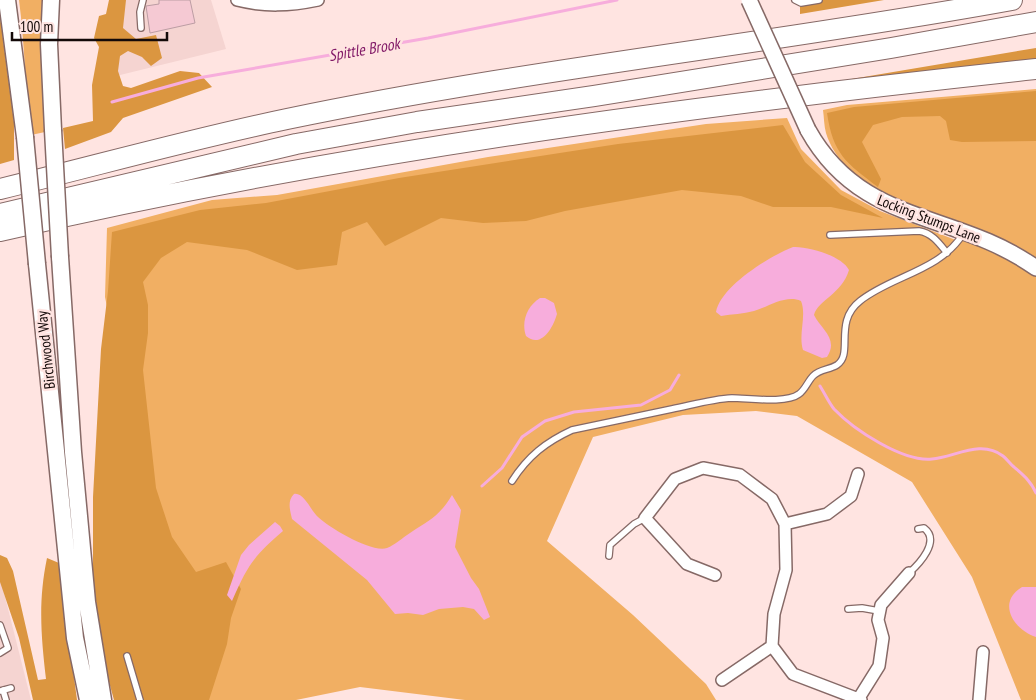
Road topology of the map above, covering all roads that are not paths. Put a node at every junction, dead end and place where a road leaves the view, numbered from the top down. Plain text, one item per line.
1 (7, 0) edge
2 (51, 0) edge
3 (143, 0) edge
4 (237, 0) edge
5 (318, 0) edge
6 (749, 0) edge
7 (795, 0) edge
8 (819, 0) edge
9 (990, 0) edge
10 (1012, 0) edge
11 (894, 21) junction
12 (1036, 22) edge
13 (142, 28) dead end
14 (1036, 28) edge
15 (890, 48) junction
16 (1036, 69) edge
17 (0, 189) edge
18 (0, 214) edge
19 (0, 231) edge
20 (964, 232) junction
21 (830, 235) dead end
22 (947, 252) junction
23 (1036, 268) edge
24 (858, 474) dead end
25 (512, 481) dead end
26 (645, 518) junction
27 (785, 524) junction
28 (918, 529) dead end
29 (609, 556) dead end
30 (909, 573) joint
31 (716, 575) dead end
32 (848, 609) dead end
33 (879, 611) junction
34 (0, 625) edge
35 (772, 646) junction
36 (983, 652) dead end
37 (0, 653) edge
38 (127, 656) dead end
39 (722, 680) dead end
40 (11, 688) dead end
41 (1, 691) edge
42 (860, 699) edge
43 (6, 700) edge
44 (88, 700) edge
45 (103, 700) edge
46 (140, 700) edge
47 (980, 700) edge

1 - 44 main road, Birchwood Way, bridge
2 - 45 main road, Birchwood Way, bridge
3 - 13 lane
4 - 5 street
6 - 20 street, Locking Stumps Lane, bridge
7 - 8 lane
9 - 11 highway
10 - 11 highway
11 - 17 highway
12 - 15 highway
14 - 15 highway
15 - 18 highway
16 - 19 highway
20 - 22 lane
20 - 23 street, Locking Stumps Lane
21 - 22 lane
22 - 25 lane
24 - 27 street
26 - 27 street
26 - 29 lane
26 - 31 street
27 - 35 street
28 - 30 lane
30 - 33 street
32 - 33 lane
33 - 42 street
34 - 37 lane
35 - 39 street
35 - 42 street
36 - 47 street
38 - 46 lane
40 - 41 lane
41 - 43 lane

